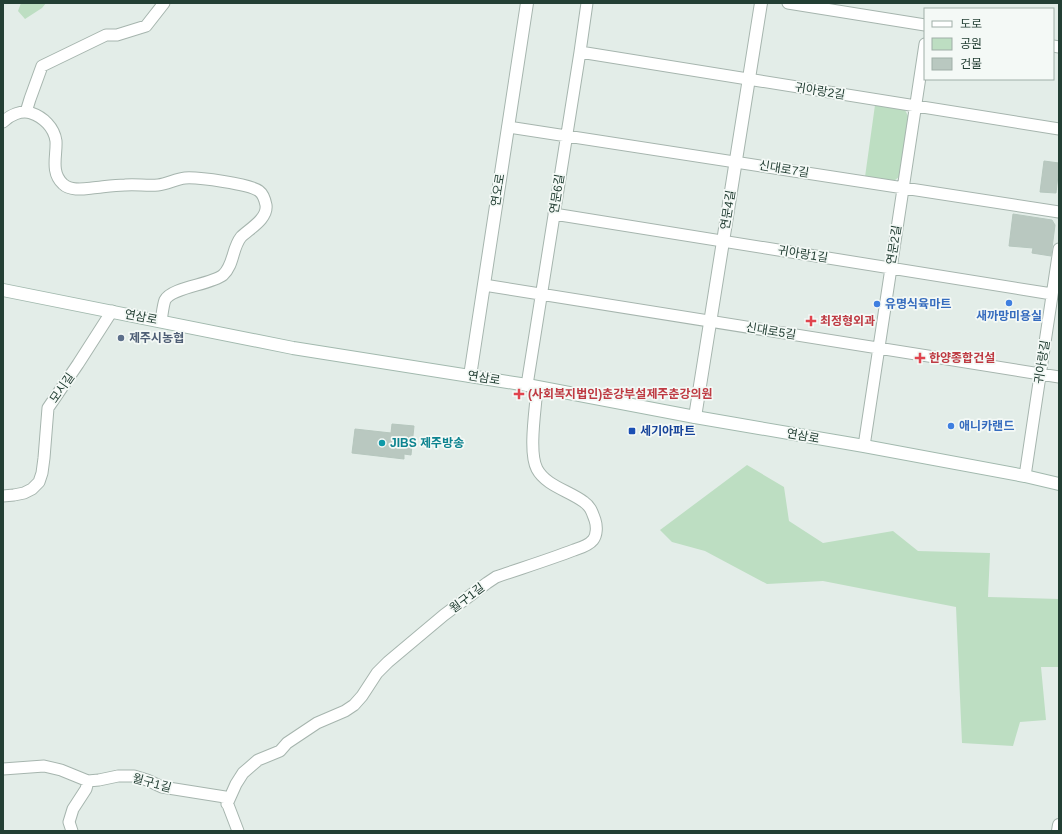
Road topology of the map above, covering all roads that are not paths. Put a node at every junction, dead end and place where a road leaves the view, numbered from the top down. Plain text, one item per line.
1 (164, 3) edge
2 (527, 3) edge
3 (587, 3) edge
4 (761, 3) edge
5 (788, 3) edge
6 (924, 25) edge
7 (924, 50) edge
8 (580, 52) junction
9 (749, 79) junction
10 (915, 106) junction
11 (26, 112) junction
12 (3, 120) edge
13 (508, 127) junction
14 (1059, 129) edge
15 (567, 136) junction
16 (736, 162) junction
17 (903, 188) junction
18 (1059, 212) edge
19 (554, 214) junction
20 (723, 241) junction
21 (1059, 249) edge
22 (891, 268) junction
23 (484, 286) junction
24 (3, 290) edge
25 (541, 294) junction
26 (1052, 294) junction
27 (112, 312) junction
28 (161, 321) junction
29 (710, 322) junction
30 (878, 348) junction
31 (1040, 374) junction
32 (470, 376) junction
33 (1059, 377) edge
34 (532, 386) junction
35 (695, 417) junction
36 (864, 446) junction
37 (1025, 476) junction
38 (1059, 484) edge
39 (3, 496) edge
40 (3, 769) edge
41 (88, 781) junction
42 (228, 804) junction
43 (1059, 825) edge
44 (72, 831) edge
45 (238, 831) edge
46 (1058, 831) edge

1 - 11 street
2 - 13 main road, 연오로
3 - 8 street, 연문6길
4 - 9 main road, 연문4길
5 - 6 street
7 - 10 street, 연문2길
8 - 9 street, 귀아랑2길
8 - 15 street, 연문6길
9 - 10 street, 귀아랑2길
9 - 16 main road, 연문4길
10 - 14 street, 귀아랑2길
10 - 17 street, 연문2길
11 - 12 street
11 - 28 street
13 - 15 street, 신대로7길
13 - 23 main road, 연오로
15 - 16 street, 신대로7길
15 - 19 street, 연문6길
16 - 17 street, 신대로7길
16 - 20 main road, 연문4길
17 - 18 street, 신대로7길
17 - 22 street, 연문2길
19 - 20 street, 귀아랑1길
19 - 25 street, 연문6길
20 - 22 street, 귀아랑1길
20 - 29 main road, 연문4길
21 - 26 street, 귀아랑길
22 - 26 street, 귀아랑1길
22 - 30 street, 연문2길
23 - 25 street, 신대로5길
23 - 32 main road, 연오로
24 - 27 main road, 연삼로
25 - 29 street, 신대로5길
25 - 34 street, 연문6길
26 - 31 street, 귀아랑길
27 - 28 main road, 연삼로
27 - 39 street, 모시길
28 - 32 main road, 연삼로
29 - 30 street, 신대로5길
29 - 35 main road, 연문4길
30 - 31 street, 신대로5길
30 - 36 street, 연문2길
31 - 33 street, 신대로5길
31 - 37 street, 귀아랑길
32 - 34 main road, 연삼로
34 - 35 main road, 연삼로
34 - 42 street, 월구1길
35 - 36 main road, 연삼로
36 - 37 main road, 연삼로
37 - 38 main road, 연삼로
40 - 41 street
41 - 42 street, 월구1길
41 - 44 street
42 - 45 street
43 - 46 main road

